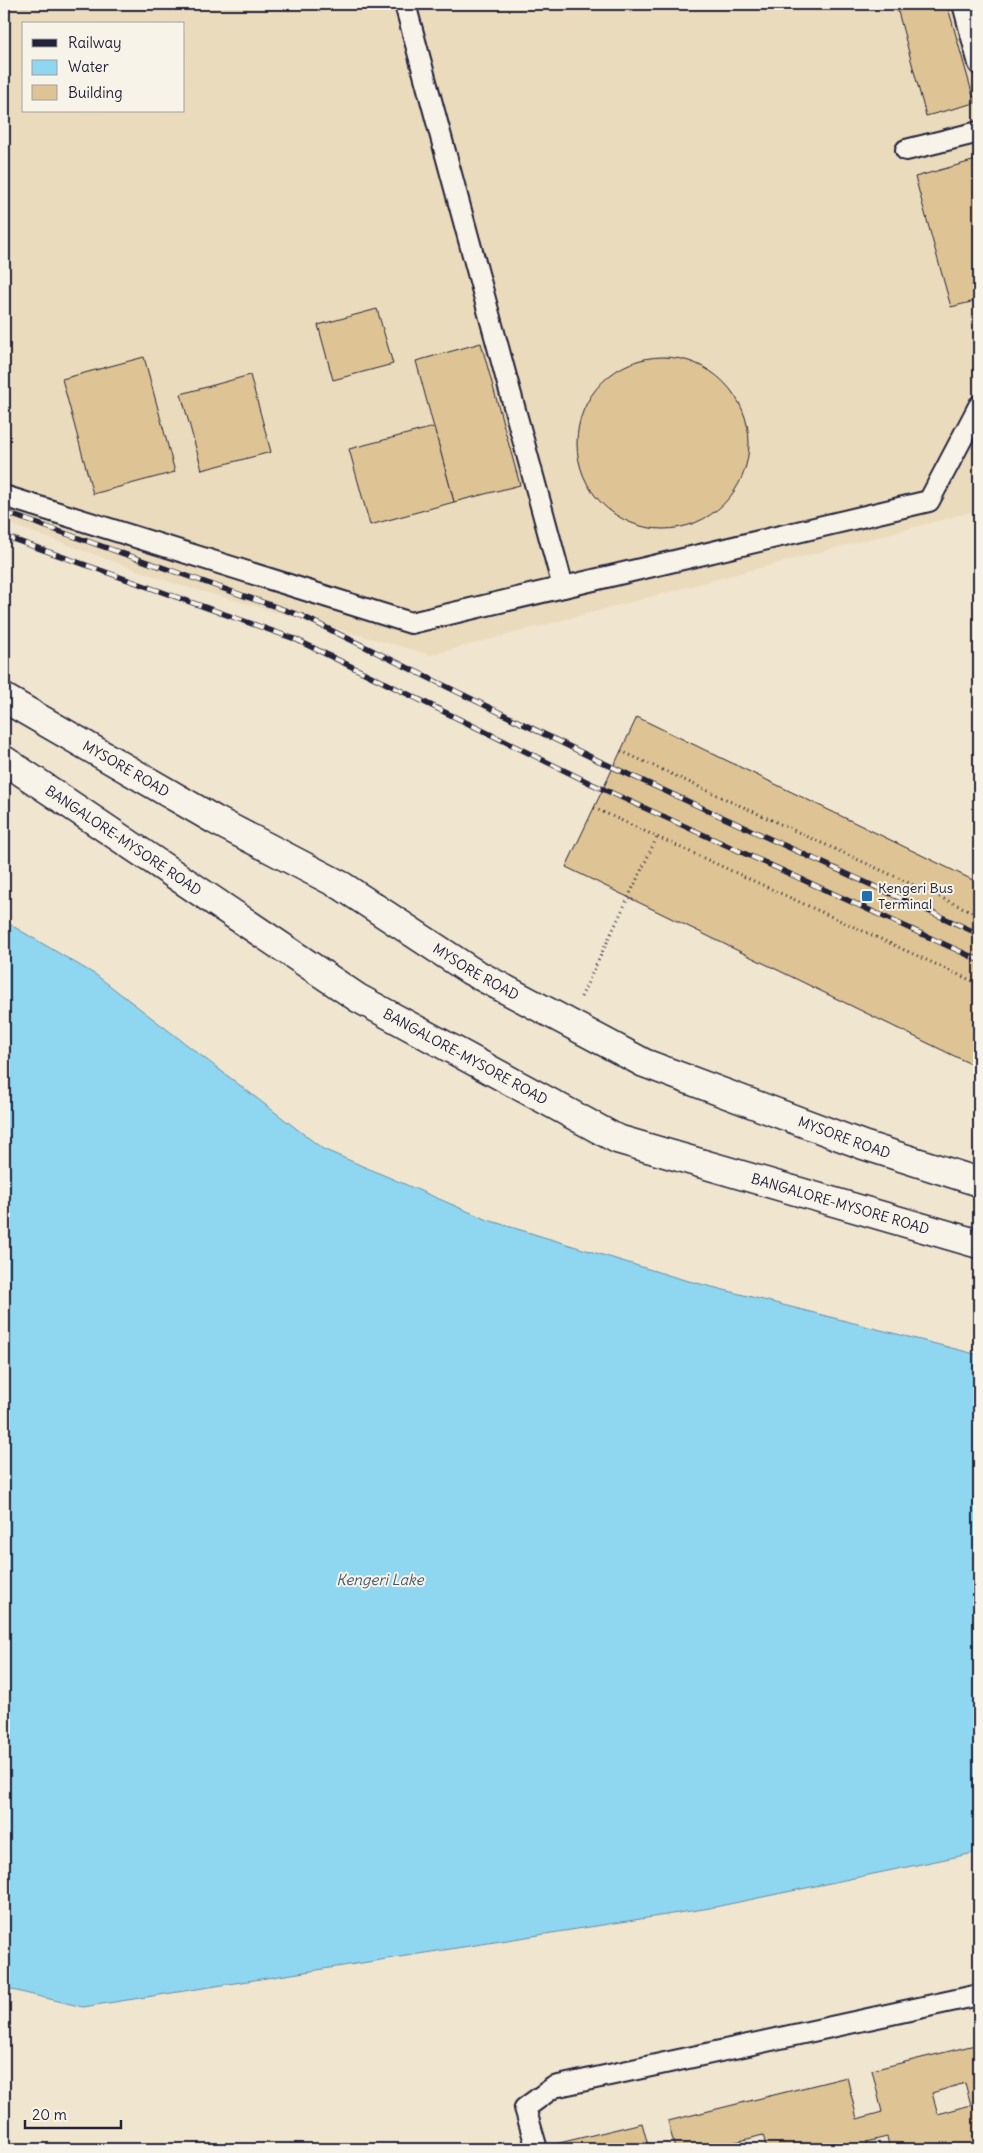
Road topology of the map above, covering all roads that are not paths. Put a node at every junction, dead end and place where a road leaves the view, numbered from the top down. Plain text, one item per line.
1 (405, 4) edge
2 (962, 4) edge
3 (979, 64) edge
4 (979, 132) edge
5 (906, 150) dead end
6 (979, 406) edge
7 (4, 496) edge
8 (563, 587) junction
9 (4, 698) edge
10 (4, 760) edge
11 (979, 1182) edge
12 (979, 1244) edge
13 (979, 1995) edge
14 (537, 2149) edge

1 - 8 lane
2 - 3 lane
4 - 5 lane
6 - 8 lane
7 - 8 lane
9 - 11 highway, MYSORE ROAD
10 - 12 highway, BANGALORE-MYSORE ROAD
13 - 14 lane

